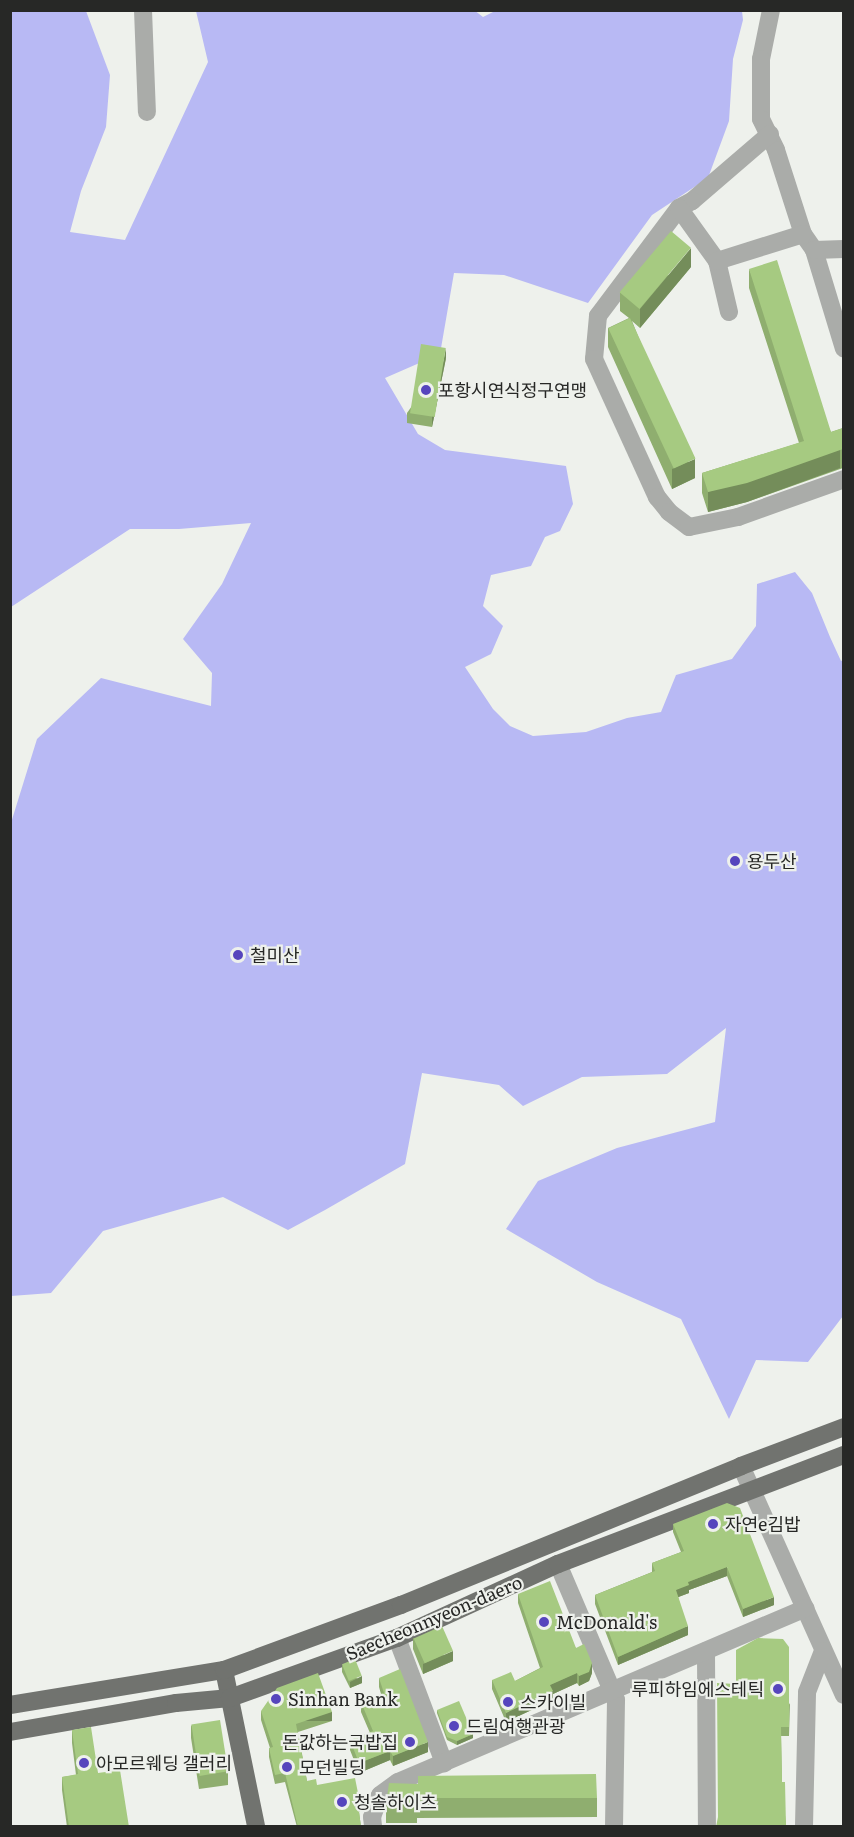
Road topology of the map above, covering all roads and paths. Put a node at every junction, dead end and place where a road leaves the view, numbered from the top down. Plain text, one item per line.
1 (143, 10) edge
2 (771, 10) edge
3 (147, 112) dead end
4 (770, 134) junction
5 (679, 208) junction
6 (803, 234) junction
7 (843, 249) edge
8 (814, 250) junction
9 (717, 261) junction
10 (729, 312) dead end
11 (843, 349) edge
12 (843, 479) edge
13 (843, 1427) edge
14 (843, 1455) edge
15 (741, 1466) junction
16 (752, 1491) junction
17 (558, 1564) junction
18 (805, 1608) junction
19 (397, 1638) junction
20 (706, 1651) junction
21 (824, 1651) junction
22 (224, 1670) junction
23 (613, 1690) junction
24 (843, 1695) edge
25 (230, 1698) junction
26 (10, 1706) edge
27 (10, 1732) edge
28 (444, 1763) junction
29 (256, 1827) edge
30 (373, 1827) edge
31 (614, 1827) edge
32 (707, 1827) edge
33 (804, 1827) edge

1 - 3 street
2 - 4 street
4 - 5 street
4 - 6 street
5 - 9 street
5 - 12 street
6 - 8 street
6 - 9 street
7 - 8 street
8 - 11 street
9 - 10 street
13 - 15 main road, Saecheonnyeon-daero
14 - 16 main road, Saecheonnyeon-daero
15 - 16 street
15 - 22 main road, Saecheonnyeon-daero
16 - 17 main road, Saecheonnyeon-daero
16 - 18 street
17 - 19 main road, Saecheonnyeon-daero
17 - 23 street
18 - 20 street
18 - 21 street
19 - 25 main road, Saecheonnyeon-daero
19 - 28 street
20 - 23 street
20 - 32 street
21 - 24 street
21 - 33 street
22 - 25 main road
22 - 26 main road, Saecheonnyeon-daero
23 - 28 street
23 - 31 street
25 - 27 main road, Saecheonnyeon-daero
25 - 29 main road
28 - 30 street

